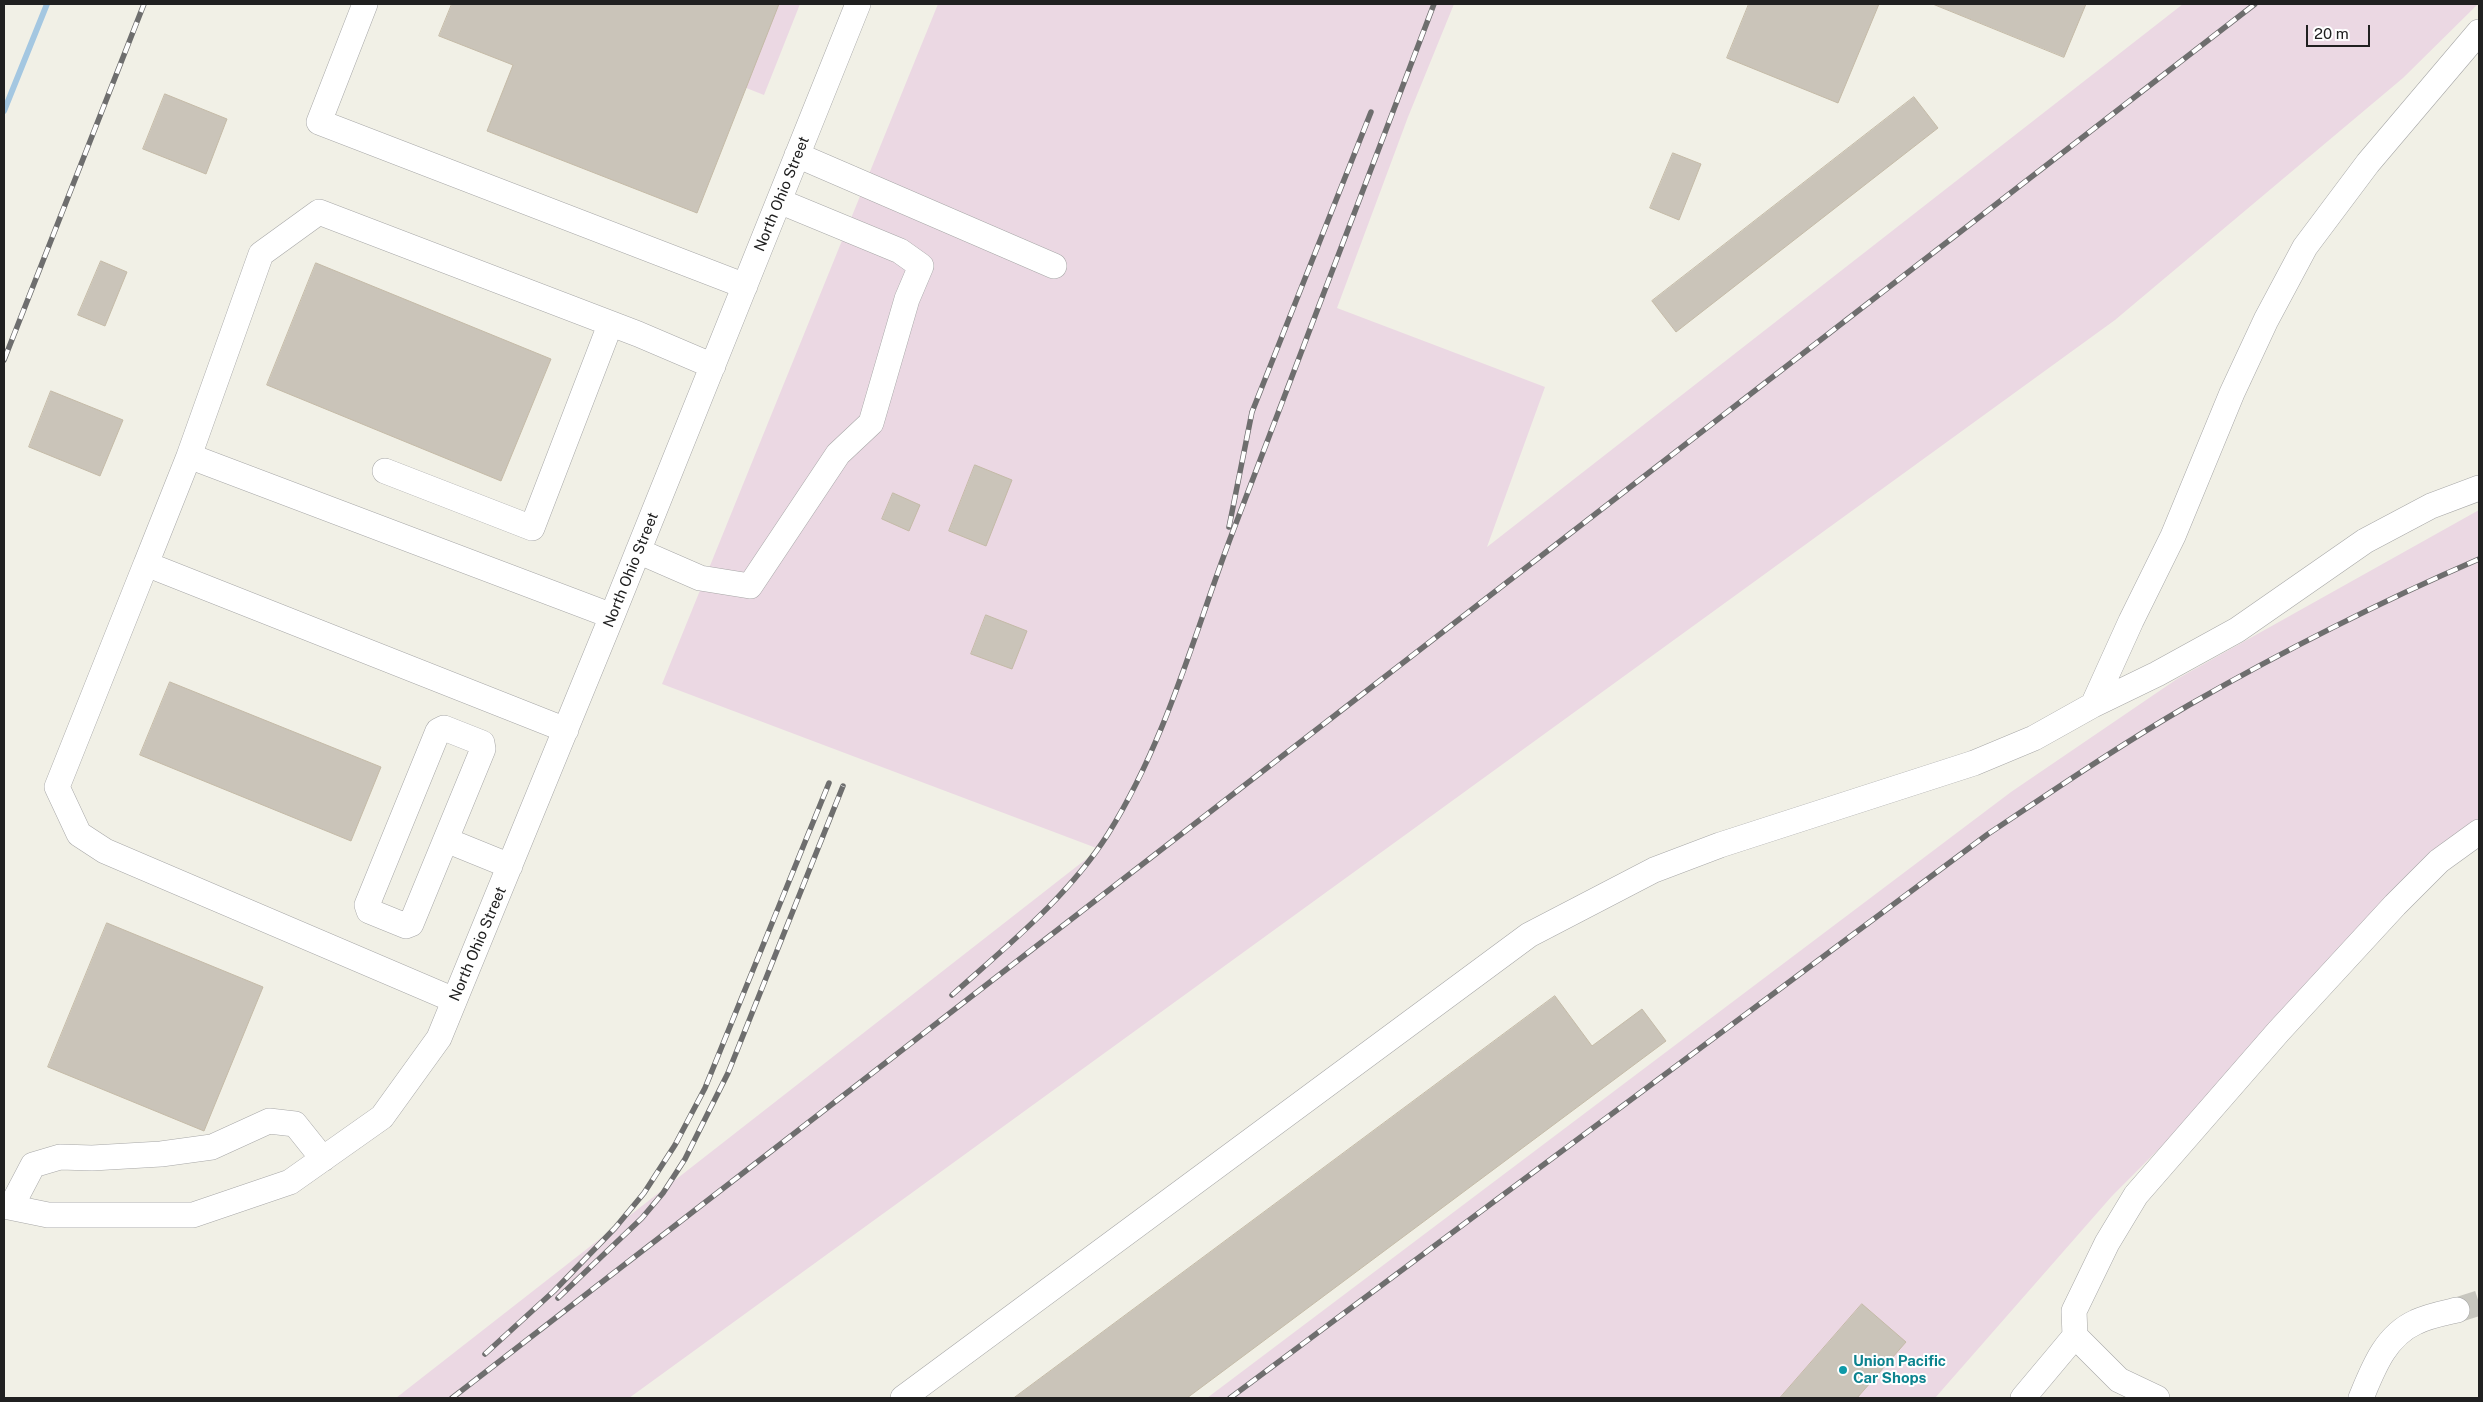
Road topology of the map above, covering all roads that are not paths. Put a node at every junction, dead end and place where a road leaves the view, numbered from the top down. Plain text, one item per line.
1 (365, 4) edge
2 (858, 4) edge
3 (2479, 32) edge
4 (797, 155) junction
5 (779, 201) junction
6 (1054, 266) dead end
7 (745, 286) junction
8 (610, 325) junction
9 (713, 366) junction
10 (189, 456) junction
11 (384, 471) dead end
12 (2479, 488) edge
13 (638, 551) junction
14 (146, 564) junction
15 (612, 616) junction
16 (2093, 705) junction
17 (566, 730) junction
18 (2479, 832) edge
19 (446, 840) junction
20 (510, 866) junction
21 (454, 1000) junction
22 (323, 1159) junction
23 (7, 1206) edge
24 (2457, 1310) tunnel mouth
25 (2075, 1336) junction
26 (903, 1398) edge
27 (2023, 1398) edge
28 (2157, 1398) edge
29 (2361, 1398) edge

1 - 7 street
2 - 4 street, North Ohio Street
3 - 16 street
4 - 5 street, North Ohio Street
4 - 6 street
5 - 7 street, North Ohio Street
5 - 13 street
7 - 9 street, North Ohio Street
8 - 9 street
8 - 10 street
8 - 11 street
9 - 13 street, North Ohio Street
10 - 14 street
10 - 15 street
12 - 16 street
13 - 15 street, North Ohio Street
14 - 17 street
14 - 21 street
15 - 17 street, North Ohio Street
16 - 26 street
17 - 20 street, North Ohio Street
18 - 25 street
19 - 19 street
19 - 20 street
20 - 21 street, North Ohio Street
21 - 22 street, North Ohio Street
22 - 23 street, North Ohio Street
22 - 23 street
24 - 29 street
25 - 27 street
25 - 28 street

